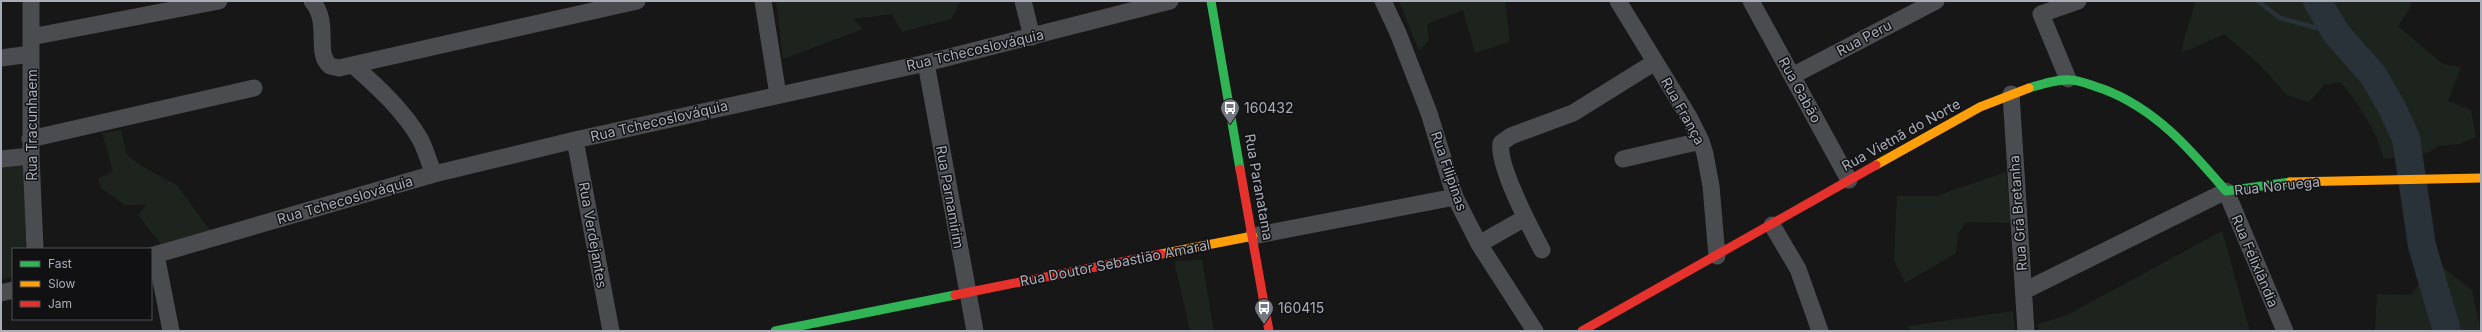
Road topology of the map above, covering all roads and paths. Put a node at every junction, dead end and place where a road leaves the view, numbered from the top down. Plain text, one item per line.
1 (31, 1) edge
2 (219, 1) edge
3 (312, 1) edge
4 (637, 1) edge
5 (763, 1) edge
6 (1023, 1) edge
7 (1170, 1) edge
8 (1211, 1) edge
9 (1383, 1) edge
10 (1751, 1) edge
11 (1936, 1) edge
12 (2078, 1) edge
13 (1627, 5) edge
14 (32, 37) junction
15 (1032, 37) junction
16 (31, 54) junction
17 (1, 58) edge
18 (926, 62) junction
19 (1655, 62) junction
20 (354, 66) junction
21 (1792, 76) junction
22 (2068, 79) junction
23 (254, 88) dead end
24 (2011, 94) junction
25 (778, 95) junction
26 (30, 139) junction
27 (575, 140) junction
28 (1701, 141) junction
29 (31, 156) junction
30 (1, 159) edge
31 (1623, 159) dead end
32 (434, 174) junction
33 (2481, 178) edge
34 (1849, 180) junction
35 (2226, 191) junction
36 (1455, 197) junction
37 (1525, 218) junction
38 (1772, 225) junction
39 (1254, 236) junction
40 (1479, 244) junction
41 (35, 248) edge
42 (1542, 250) dead end
43 (153, 256) edge
44 (1716, 256) junction
45 (12, 290) edge
46 (2024, 291) junction
47 (967, 292) junction
48 (1, 293) edge
49 (171, 331) edge
50 (611, 331) edge
51 (775, 331) edge
52 (975, 331) edge
53 (1269, 331) edge
54 (1535, 331) edge
55 (1582, 331) edge
56 (1820, 331) edge
57 (2026, 331) edge
58 (2284, 331) edge

1 - 14 street, Rua Tracunhaem
2 - 14 street
3 - 20 street
4 - 20 street
5 - 25 street
6 - 15 street
7 - 15 street, Rua Tchecoslováquia
8 - 39 street, Rua Paranatama
9 - 36 street, Rua Filipinas
10 - 21 street, Rua Gabão
11 - 21 street, Rua Peru
12 - 22 street
13 - 19 street, Rua França
14 - 16 street, Rua Tracunhaem
15 - 18 street, Rua Tchecoslováquia
16 - 17 street
16 - 26 street, Rua Tracunhaem
18 - 25 street, Rua Tchecoslováquia
18 - 47 street, Rua Parnamirim
19 - 28 street, Rua França
19 - 37 street
20 - 32 street
21 - 34 street, Rua Gabão
22 - 24 street, Rua Vietnã do Norte
22 - 35 street
23 - 26 street
24 - 34 street, Rua Vietnã do Norte
24 - 46 street, Rua Grã Bretanha
25 - 27 street, Rua Tchecoslováquia
26 - 29 street, Rua Tracunhaem
27 - 32 street, Rua Tchecoslováquia
27 - 50 street, Rua Verdejantes
28 - 31 street
28 - 44 street, Rua França
29 - 30 street
29 - 41 street, Rua Tracunhaem
32 - 43 street, Rua Tchecoslováquia
33 - 35 street, Rua Noruega
34 - 38 street, Rua Vietnã do Norte
35 - 46 street, Rua Noruega
35 - 58 street, Rua Félixlândia
36 - 39 street, Rua Doutor Sebastião Amaral
36 - 40 street, Rua Filipinas
37 - 40 street
37 - 42 street
38 - 44 street, Rua Vietnã do Norte
38 - 56 street
39 - 47 street, Rua Doutor Sebastião Amaral
39 - 53 street, Rua Paranatama
40 - 54 street, Rua Filipinas
43 - 49 street
44 - 55 street, Rua Vietnã do Norte
45 - 48 street
46 - 57 street, Rua Grã Bretanha
47 - 51 street, Rua Doutor Sebastião Amaral
47 - 52 street, Rua Parnamirim

